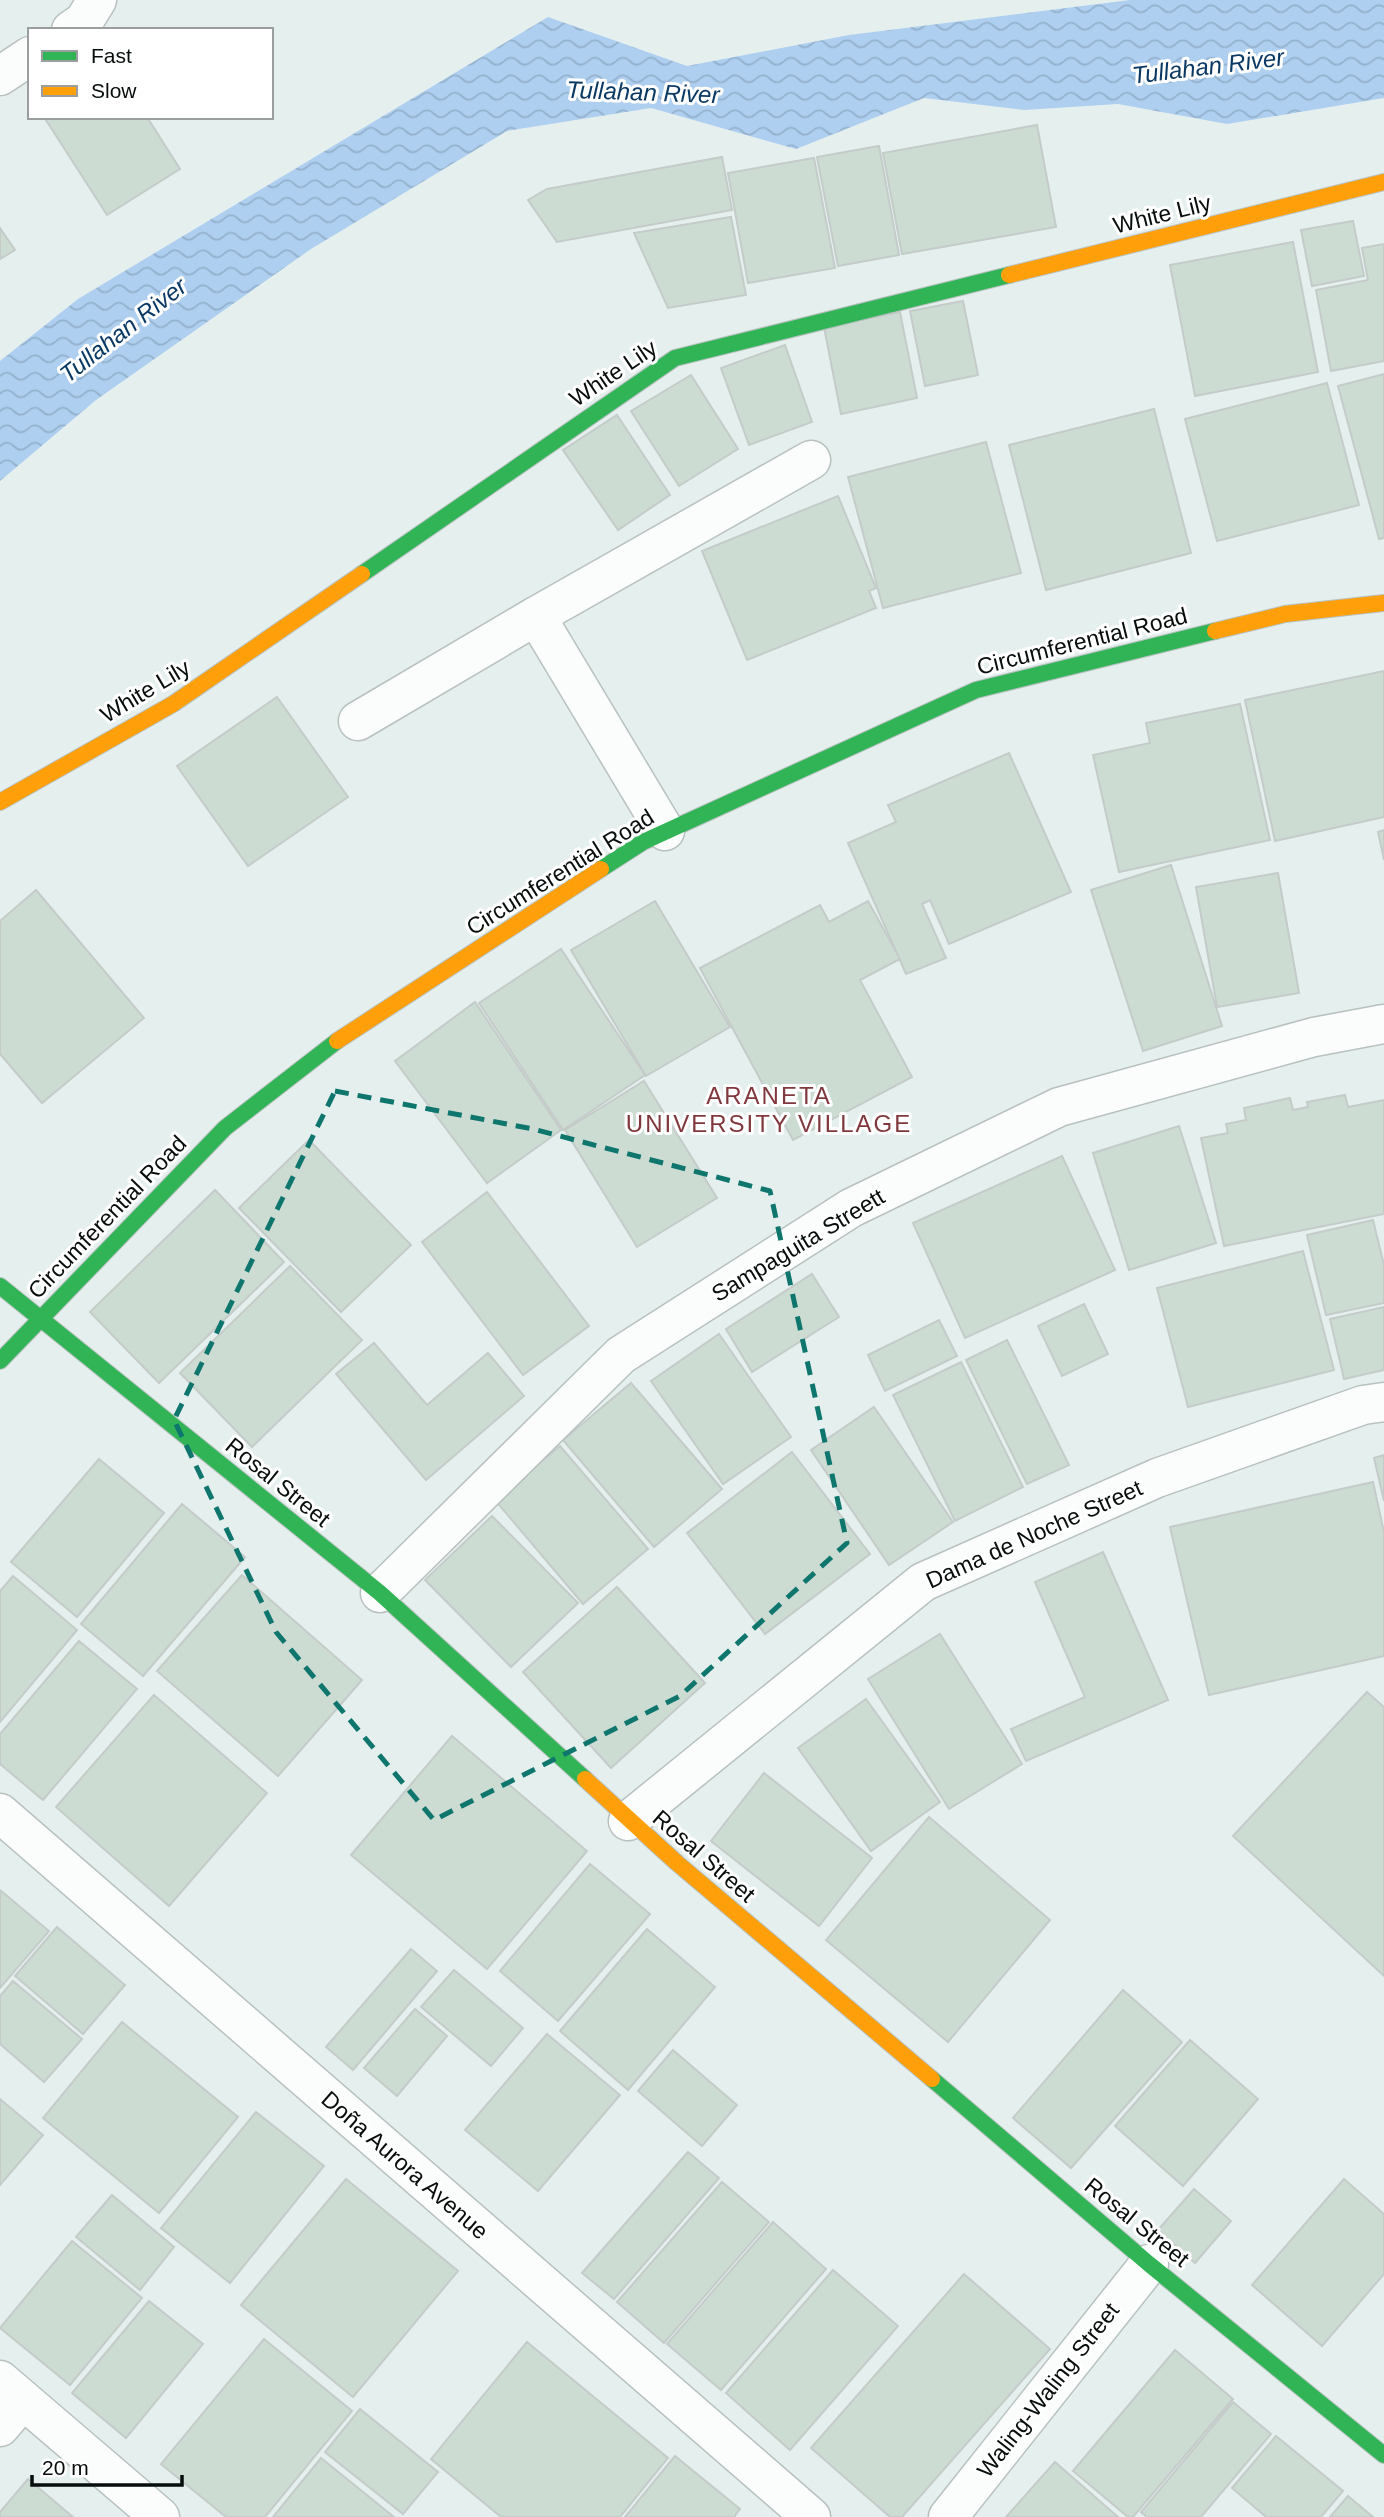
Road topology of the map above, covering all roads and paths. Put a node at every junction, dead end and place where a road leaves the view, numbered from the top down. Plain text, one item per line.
1 (97, 0) edge
2 (74, 28) edge
3 (28, 57) edge
4 (0, 76) edge
5 (1384, 182) edge
6 (811, 460) dead end
7 (1384, 603) edge
8 (536, 616) junction
9 (358, 722) dead end
10 (0, 802) edge
11 (665, 831) junction
12 (1384, 1024) edge
13 (0, 1286) edge
14 (40, 1319) junction
15 (0, 1361) edge
16 (1384, 1402) edge
17 (380, 1593) junction
18 (0, 1812) edge
19 (628, 1821) junction
20 (1149, 2263) junction
21 (8, 2403) edge
22 (1384, 2455) edge
23 (160, 2517) edge
24 (811, 2517) edge
25 (948, 2517) edge

1 - 2 street
3 - 4 street
5 - 10 street, White Lily
6 - 8 street
7 - 11 street, Circumferential Road
8 - 9 street
8 - 11 street
11 - 14 street, Circumferential Road
12 - 17 street, Sampaguita Streett
13 - 14 street, Rosal Street
14 - 15 street, Circumferential Road
14 - 17 street, Rosal Street
16 - 19 street, Dama de Noche Street
17 - 19 street, Rosal Street
18 - 24 street, Doña Aurora Avenue
19 - 20 street, Rosal Street
20 - 22 street, Rosal Street
20 - 25 street, Waling-Waling Street
21 - 23 street

